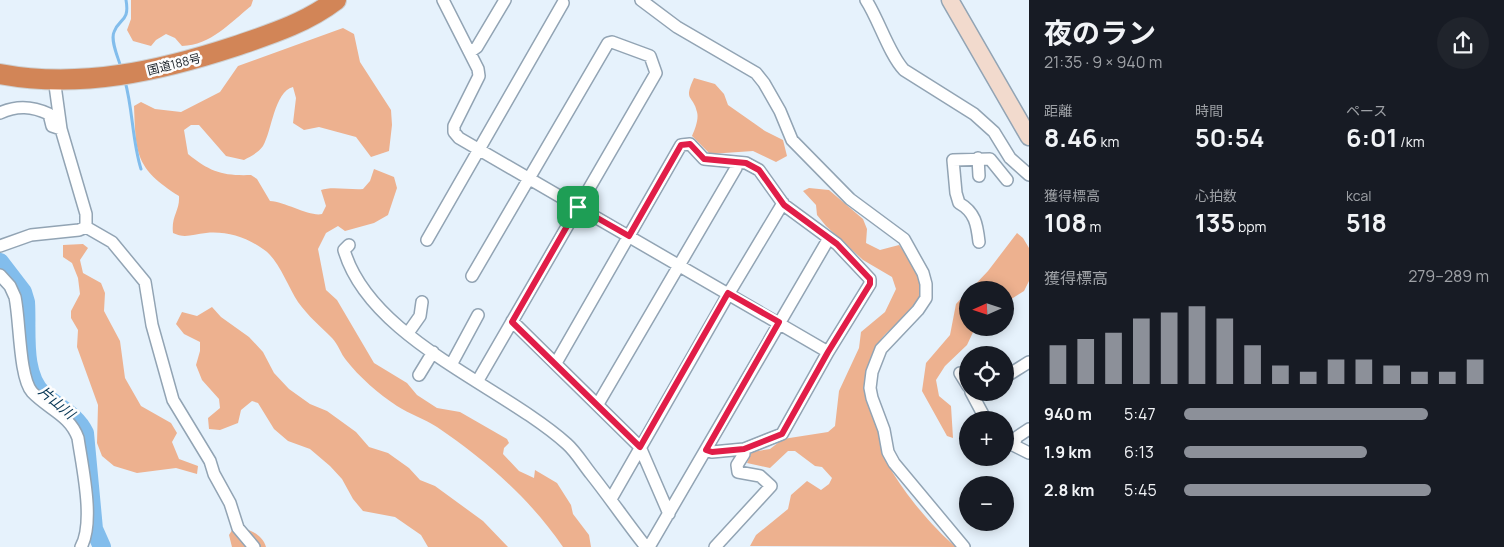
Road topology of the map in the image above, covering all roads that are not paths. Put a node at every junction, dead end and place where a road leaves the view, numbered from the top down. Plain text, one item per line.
1 (336, 0) edge
2 (443, 0) edge
3 (505, 0) edge
4 (641, 0) edge
5 (866, 0) edge
6 (950, 0) edge
7 (564, 3) dead end
8 (470, 52) junction
9 (0, 74) edge
10 (54, 78) junction
11 (0, 114) edge
12 (61, 129) junction
13 (1029, 137) edge
14 (1000, 140) junction
15 (478, 149) junction
16 (984, 159) junction
17 (736, 162) junction
18 (1029, 175) edge
19 (979, 176) dead end
20 (529, 178) junction
21 (1007, 180) dead end
22 (783, 203) junction
23 (578, 207) junction
24 (86, 227) junction
25 (629, 236) junction
26 (829, 238) junction
27 (426, 240) dead end
28 (979, 242) dead end
29 (349, 245) dead end
30 (0, 246) edge
31 (679, 264) junction
32 (0, 275) edge
33 (472, 276) dead end
34 (728, 293) junction
35 (422, 302) dead end
36 (478, 315) dead end
37 (512, 322) junction
38 (779, 322) junction
39 (408, 334) junction
40 (433, 352) junction
41 (828, 352) junction
42 (1029, 362) edge
43 (556, 363) junction
44 (451, 365) junction
45 (1014, 371) edge
46 (419, 375) dead end
47 (477, 382) junction
48 (598, 404) junction
49 (1029, 429) edge
50 (1014, 439) edge
51 (1014, 446) edge
52 (640, 447) junction
53 (744, 449) junction
54 (706, 450) junction
55 (1029, 453) edge
56 (611, 499) junction
57 (669, 514) junction
58 (81, 547) edge
59 (254, 547) edge
60 (647, 547) edge
61 (716, 547) edge
62 (964, 547) edge

1 - 10 highway, 国道188号
2 - 8 street
3 - 8 street
4 - 62 street
5 - 14 street
6 - 13 street
7 - 15 street
8 - 15 street
9 - 10 highway, 国道188号
10 - 12 street
11 - 12 street
12 - 24 street
14 - 16 street
14 - 18 street
15 - 20 street
15 - 27 street
16 - 19 street
16 - 21 street
16 - 28 street
17 - 22 street
17 - 25 street
17 - 31 street
20 - 23 street
20 - 23 street
20 - 33 street
22 - 26 street
22 - 34 street
23 - 25 street
23 - 37 street
24 - 30 street
24 - 59 street
25 - 31 street
25 - 43 street
26 - 38 street
26 - 41 street
29 - 39 street
31 - 34 street
31 - 48 street
32 - 58 street
34 - 38 street
34 - 52 street
35 - 39 street
36 - 44 street
37 - 43 street
37 - 47 street
38 - 41 street
38 - 54 street
39 - 40 street
40 - 44 street
40 - 46 street
41 - 53 street
42 - 45 street
43 - 48 street
44 - 47 street
47 - 56 street
48 - 52 street
49 - 50 street
51 - 55 street
52 - 56 street
52 - 57 street
53 - 54 street
53 - 61 street
54 - 57 street
56 - 60 street
57 - 60 street

